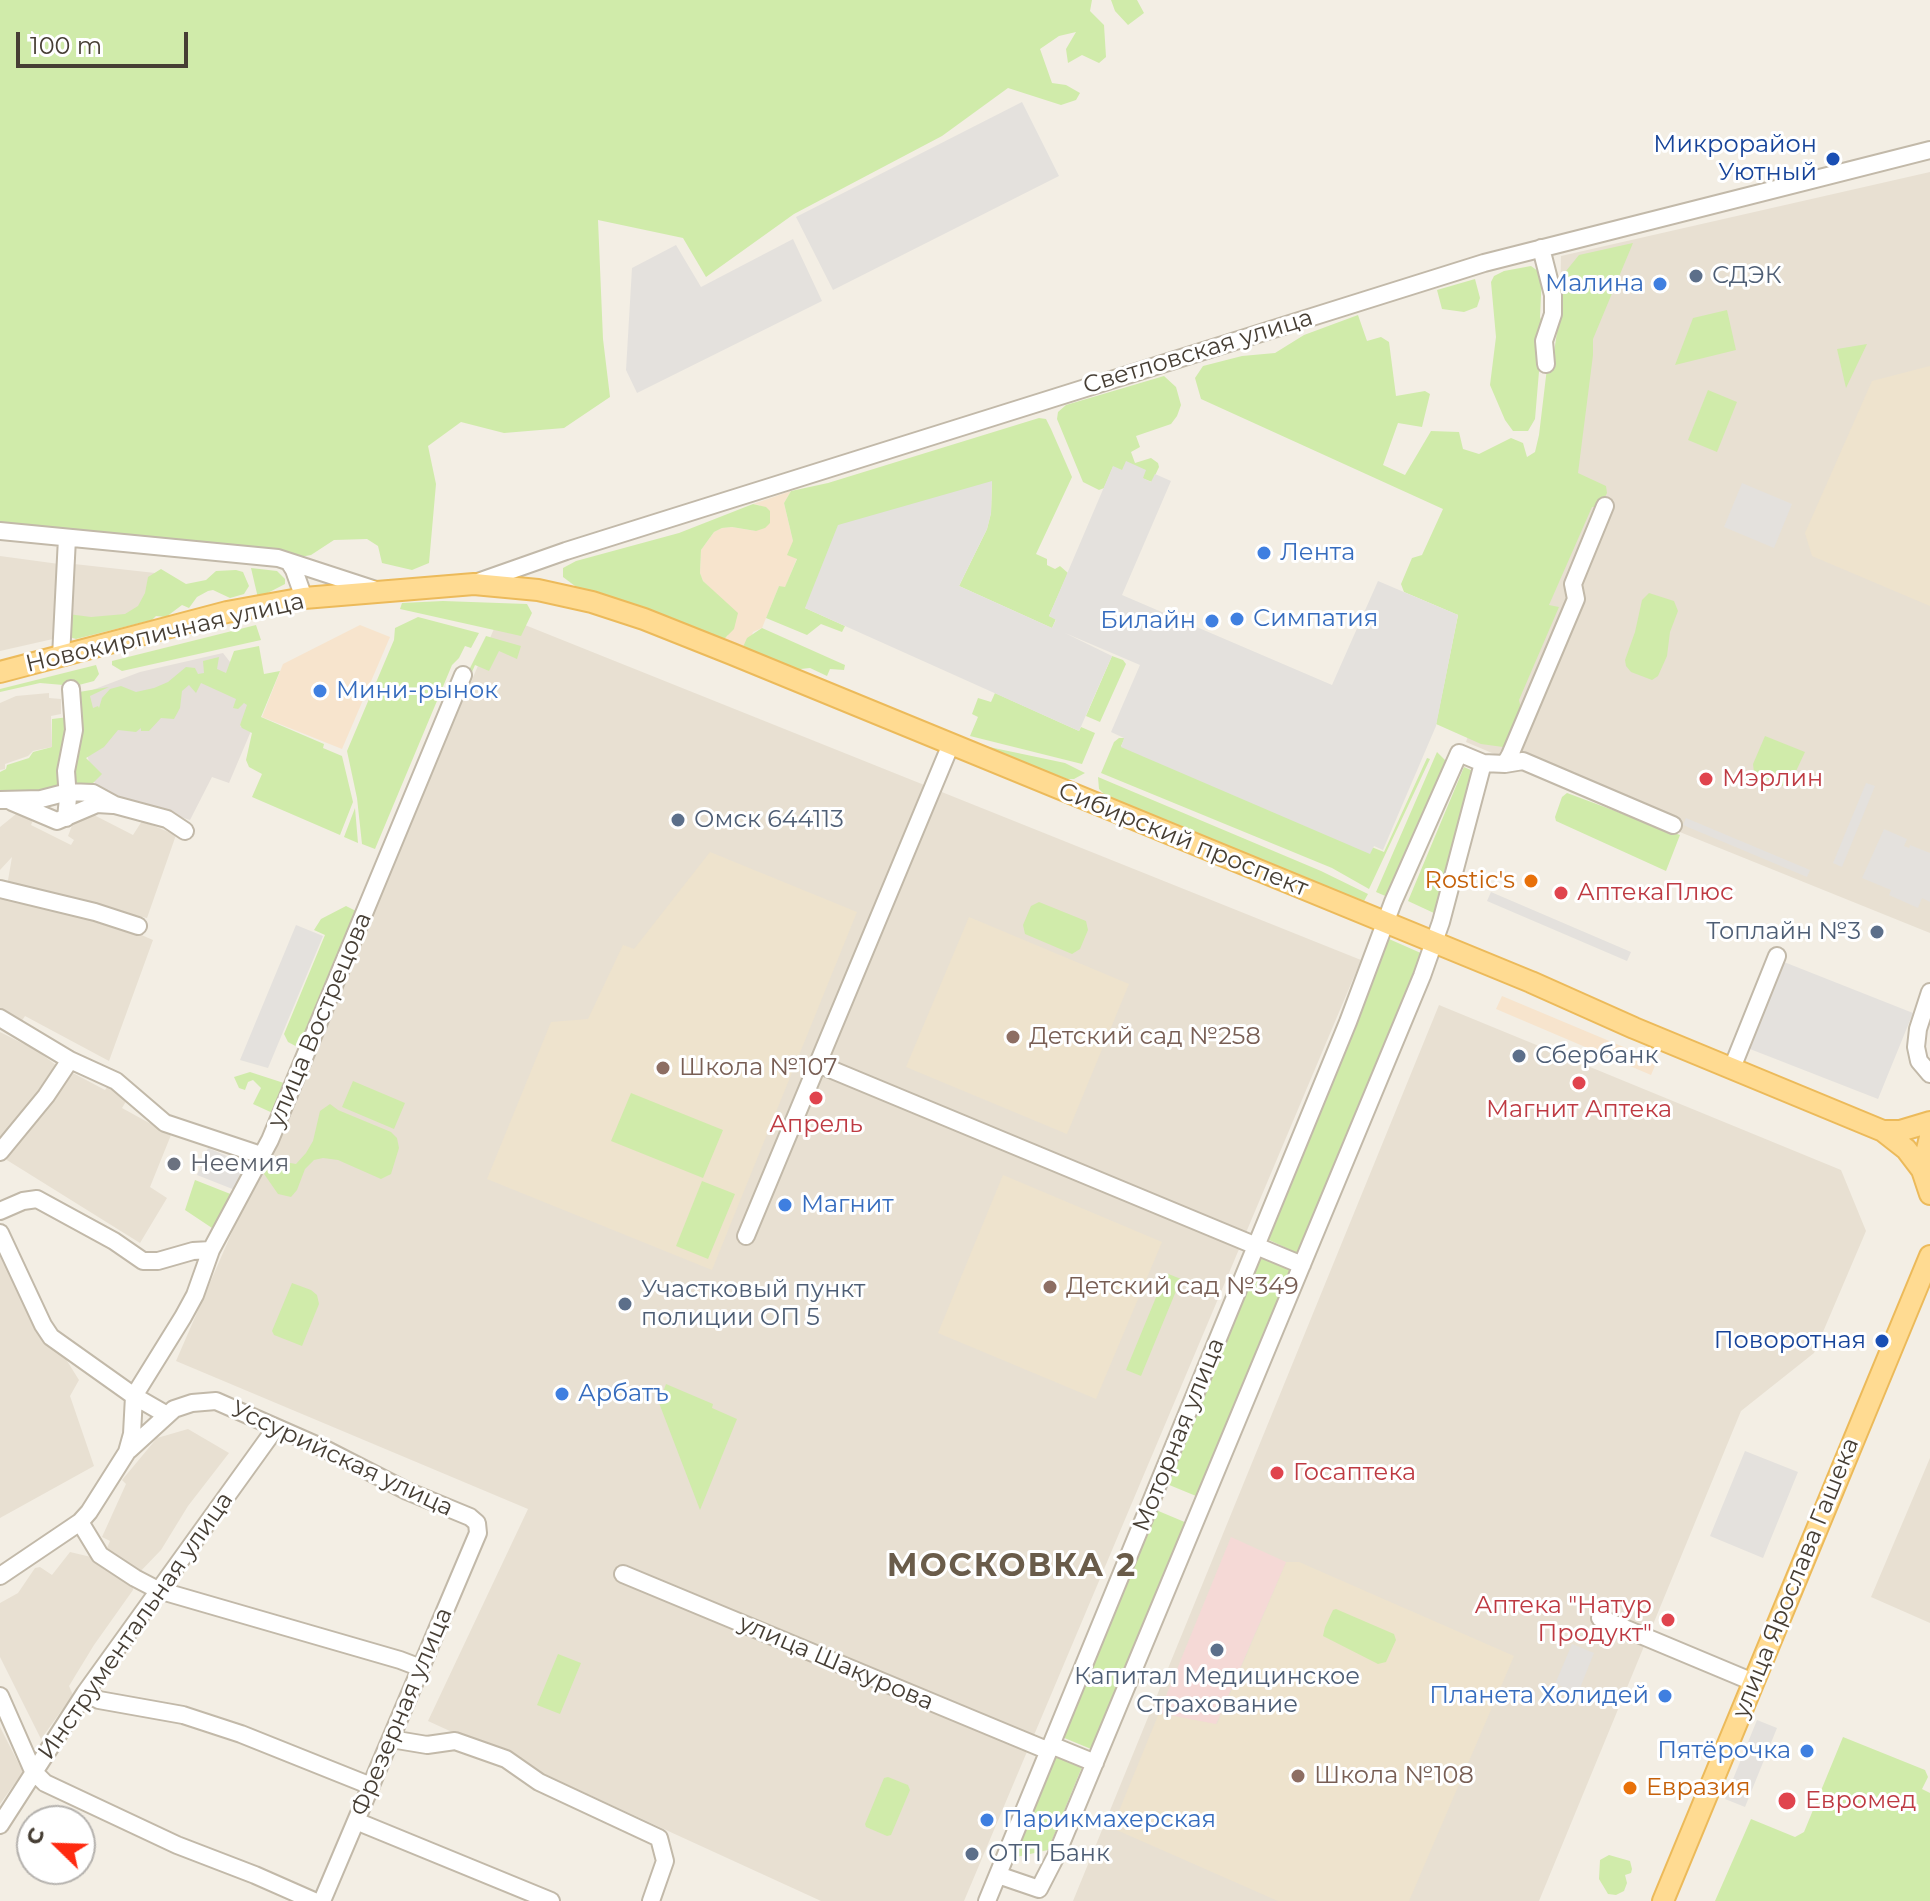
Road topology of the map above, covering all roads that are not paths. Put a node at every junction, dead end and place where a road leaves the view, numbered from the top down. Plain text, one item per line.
1 (1930, 150) edge
2 (1541, 248) junction
3 (1546, 364) dead end
4 (1605, 506) dead end
5 (0, 531) edge
6 (67, 538) junction
7 (289, 562) junction
8 (474, 584) junction
9 (376, 590) junction
10 (304, 598) junction
11 (61, 657) junction
12 (0, 672) edge
13 (463, 675) dead end
14 (71, 689) dead end
15 (951, 744) junction
16 (1483, 763) junction
17 (1505, 764) junction
18 (68, 792) junction
19 (1, 800) edge
20 (115, 805) junction
21 (66, 818) junction
22 (1673, 825) dead end
23 (185, 831) dead end
24 (0, 889) edge
25 (1386, 923) junction
26 (138, 926) dead end
27 (1434, 943) junction
28 (1777, 956) dead end
29 (1930, 992) edge
30 (0, 1018) edge
31 (70, 1060) junction
32 (818, 1064) junction
33 (1732, 1068) junction
34 (1930, 1074) edge
35 (1930, 1122) edge
36 (1883, 1131) junction
37 (1930, 1137) edge
38 (0, 1152) edge
39 (261, 1155) junction
40 (1922, 1170) junction
41 (1930, 1194) edge
42 (0, 1211) edge
43 (0, 1233) edge
44 (746, 1236) dead end
45 (1256, 1247) junction
46 (211, 1250) junction
47 (1930, 1256) edge
48 (1302, 1265) junction
49 (134, 1396) junction
50 (167, 1415) junction
51 (275, 1429) junction
52 (127, 1452) junction
53 (80, 1522) junction
54 (477, 1523) joint
55 (623, 1574) dead end
56 (0, 1576) edge
57 (158, 1590) junction
58 (1600, 1618) dead end
59 (421, 1668) junction
60 (1753, 1682) junction
61 (85, 1693) junction
62 (0, 1696) edge
63 (391, 1739) junction
64 (1050, 1748) junction
65 (1095, 1763) junction
66 (33, 1771) junction
67 (371, 1786) junction
68 (356, 1821) junction
69 (0, 1825) edge
70 (998, 1875) junction
71 (314, 1901) edge
72 (322, 1901) edge
73 (551, 1901) edge
74 (651, 1901) edge
75 (987, 1901) edge
76 (1663, 1901) edge

1 - 2 street, Светловская улица
2 - 3 street
2 - 8 street, Светловская улица
4 - 17 street
5 - 6 street
6 - 7 street
6 - 11 street
7 - 9 street
7 - 10 street
8 - 9 main road, Новокирпичная улица
8 - 15 main road, Сибирский проспект
9 - 10 main road, Новокирпичная улица
10 - 11 main road, Новокирпичная улица
11 - 12 main road, Новокирпичная улица
13 - 39 street, улица Вострецова
14 - 18 street
15 - 25 main road, Сибирский проспект
15 - 32 street
16 - 17 street
16 - 25 street, Моторная улица
16 - 27 street, Моторная улица
17 - 22 street
18 - 19 street
18 - 20 street
18 - 21 street
19 - 21 street
20 - 21 street
20 - 23 street
24 - 26 street
25 - 27 main road, Сибирский проспект
25 - 45 street, Моторная улица
27 - 33 main road, Сибирский проспект
27 - 48 street, Моторная улица
28 - 33 street
29 - 34 street
30 - 31 street
31 - 38 street
31 - 39 street
32 - 44 street
32 - 45 street
33 - 36 main road, Сибирский проспект
35 - 36 main road
36 - 40 main road
37 - 40 main road
39 - 46 street, улица Вострецова
40 - 41 main road
42 - 46 street
43 - 49 street
45 - 48 street
45 - 64 street, Моторная улица
46 - 49 street, улица Вострецова
47 - 60 main road, улица Ярослава Гашека
48 - 65 street, Моторная улица
49 - 50 street
49 - 52 street
50 - 51 street, Уссурийская улица
50 - 52 street, Уссурийская улица
51 - 54 street, Уссурийская улица
51 - 57 street, Инструментальная улица
52 - 53 street
53 - 56 street
53 - 57 street
54 - 59 street, Фрезерная улица
55 - 64 street, улица Шакурова
57 - 59 street
57 - 61 street, Инструментальная улица
58 - 60 street
59 - 63 street, Фрезерная улица
60 - 76 main road, улица Ярослава Гашека
61 - 66 street, Инструментальная улица
61 - 67 street
62 - 66 street
63 - 67 street, Фрезерная улица
63 - 74 street
64 - 65 street, улица Шакурова
64 - 70 street, Моторная улица
65 - 70 street, Моторная улица
66 - 69 street, Инструментальная улица
66 - 71 street
67 - 68 street, Фрезерная улица
68 - 72 street, Фрезерная улица
68 - 73 street
70 - 75 street, Моторная улица

